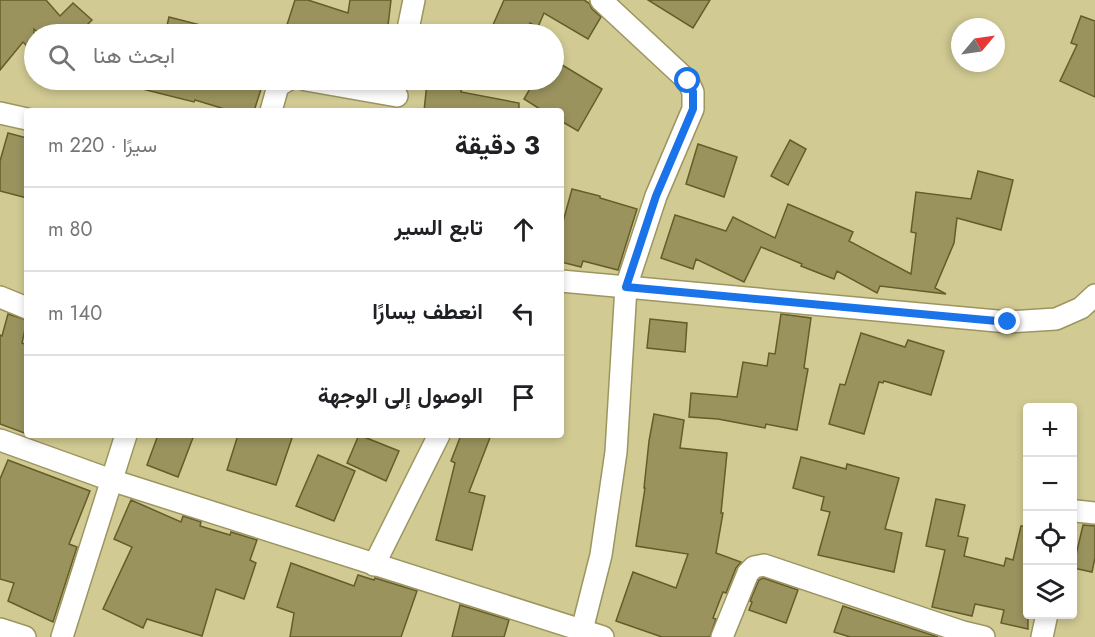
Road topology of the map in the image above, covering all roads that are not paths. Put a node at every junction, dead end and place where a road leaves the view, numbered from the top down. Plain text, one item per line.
1 (414, 0) edge
2 (601, 0) edge
3 (409, 24) edge
4 (277, 90) edge
5 (363, 90) edge
6 (397, 96) edge
7 (272, 108) edge
8 (0, 113) edge
9 (24, 118) edge
10 (564, 280) edge
11 (626, 287) junction
12 (1095, 295) edge
13 (0, 297) edge
14 (24, 307) edge
15 (125, 438) edge
16 (438, 438) edge
17 (0, 440) edge
18 (111, 480) junction
19 (1077, 511) edge
20 (1095, 513) edge
21 (374, 565) junction
22 (1046, 619) edge
23 (0, 629) edge
24 (582, 630) junction
25 (25, 637) edge
26 (62, 637) edge
27 (603, 637) edge
28 (722, 637) edge
29 (984, 637) edge
30 (1042, 637) edge

1 - 3 street
2 - 11 street
4 - 7 street
5 - 6 street
8 - 9 street
10 - 11 street
11 - 12 street
11 - 24 street
13 - 14 street
15 - 18 street
16 - 21 street
17 - 18 street
18 - 21 street
18 - 26 street
19 - 20 street
21 - 24 street
22 - 30 street
23 - 25 street
24 - 27 street
28 - 29 street

